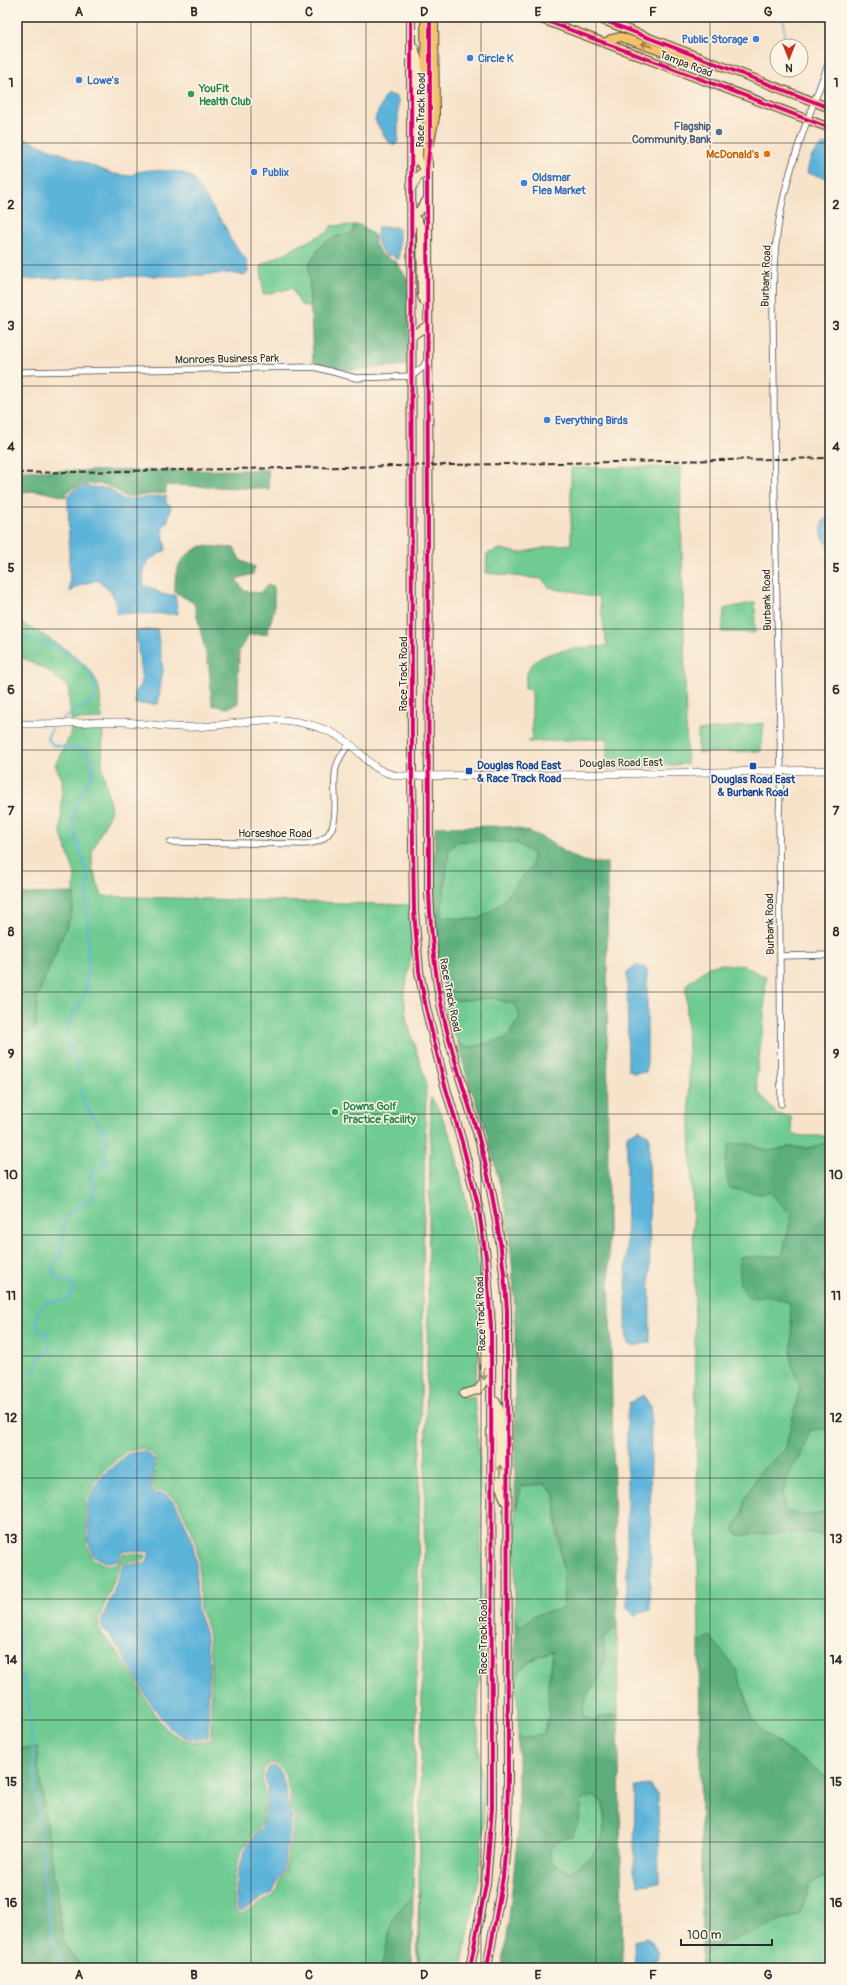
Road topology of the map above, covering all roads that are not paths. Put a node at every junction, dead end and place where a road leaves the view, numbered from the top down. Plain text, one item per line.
1 (411, 17) edge
2 (425, 17) edge
3 (430, 17) edge
4 (434, 17) edge
5 (536, 17) edge
6 (595, 17) edge
7 (411, 35) junction
8 (605, 43) junction
9 (830, 59) edge
10 (711, 62) junction
11 (814, 102) junction
12 (830, 108) edge
13 (806, 119) junction
14 (830, 128) edge
15 (430, 142) junction
16 (427, 170) junction
17 (411, 190) junction
18 (427, 198) junction
19 (411, 215) junction
20 (428, 311) junction
21 (428, 325) junction
22 (412, 336) junction
23 (428, 358) junction
24 (17, 372) edge
25 (412, 376) junction
26 (17, 724) edge
27 (349, 744) junction
28 (830, 770) edge
29 (781, 771) junction
30 (429, 776) junction
31 (412, 777) junction
32 (170, 842) dead end
33 (830, 955) edge
34 (780, 956) junction
35 (782, 1104) dead end
36 (488, 1279) junction
37 (464, 1394) dead end
38 (491, 1399) junction
39 (507, 1509) junction
40 (470, 1968) edge
41 (486, 1968) edge

1 - 7 main road, Race Track Road
2 - 16 main road
3 - 15 main road, Race Track Road
4 - 15 main road
5 - 8 main road, Tampa Road
6 - 10 main road, Tampa Road
7 - 16 main road
7 - 17 main road, Race Track Road
10 -> 8 main road
8 - 13 main road, Tampa Road
9 - 11 street, Burbank Road
10 - 11 main road, Tampa Road
11 - 12 main road, Tampa Road
11 - 13 street, Burbank Road
13 - 14 main road, Tampa Road
13 - 29 street, Burbank Road
15 - 16 main road, Race Track Road
16 - 17 main road
16 - 18 main road, Race Track Road
17 - 19 main road, Race Track Road
18 - 19 main road
18 - 20 main road, Race Track Road
19 - 20 main road
19 - 22 main road, Race Track Road
20 - 21 main road, Race Track Road
21 - 22 main road
21 - 23 main road, Race Track Road
22 - 25 main road, Race Track Road
23 - 25 street
23 - 30 main road, Race Track Road
24 - 25 street, Monroes Business Park
25 - 31 main road, Race Track Road
26 - 27 street, Douglas Road East
27 - 31 street, Douglas Road East
27 - 32 street, Horseshoe Road
28 - 29 street, Douglas Road East
29 - 30 street, Douglas Road East
29 - 34 street, Burbank Road
30 - 31 street, Douglas Road East
30 - 39 main road, Race Track Road
31 - 36 main road, Race Track Road
33 - 34 street
34 - 35 street, Burbank Road
36 -> 37 main road
36 - 38 main road, Race Track Road
39 -> 38 main road
38 - 40 main road, Race Track Road
39 - 41 main road, Race Track Road

